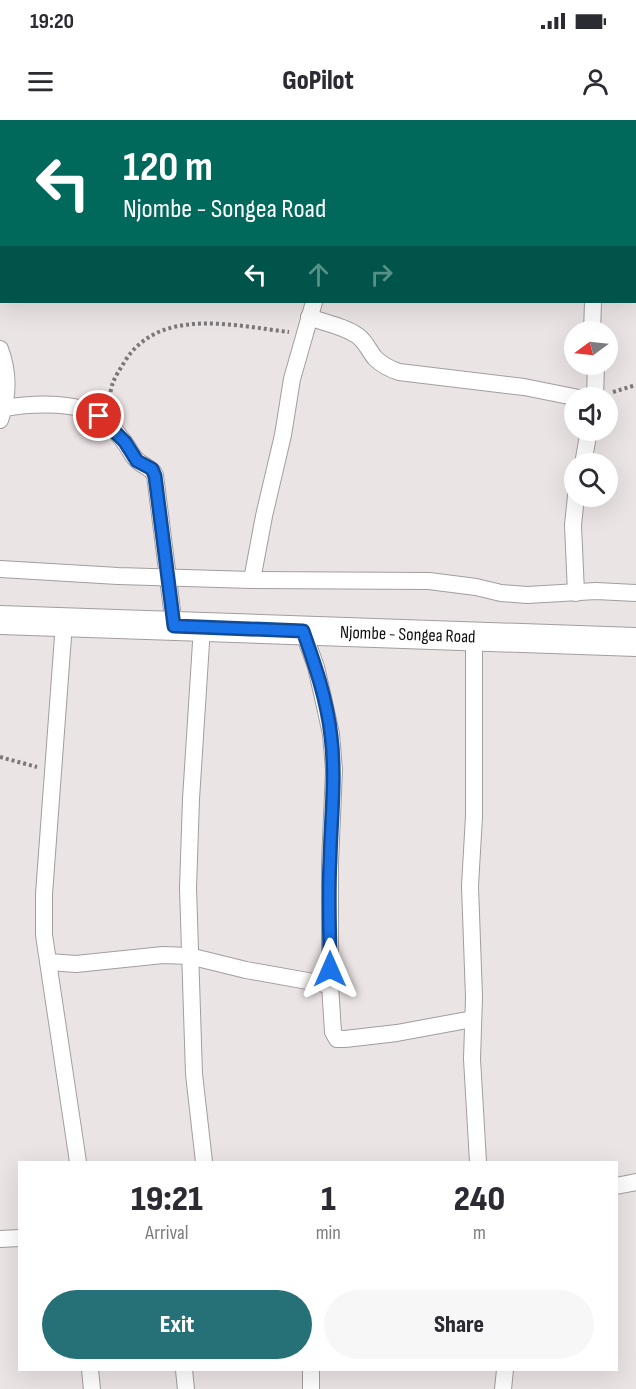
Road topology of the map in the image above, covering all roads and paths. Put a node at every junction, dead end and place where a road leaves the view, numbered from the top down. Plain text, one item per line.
1 (593, 303) edge
2 (309, 317) edge
3 (592, 321) edge
4 (0, 349) edge
5 (636, 386) edge
6 (618, 391) edge
7 (564, 395) edge
8 (2, 414) edge
9 (107, 422) junction
10 (575, 507) edge
11 (0, 569) edge
12 (168, 577) junction
13 (252, 580) junction
14 (576, 593) junction
15 (636, 593) edge
16 (0, 620) edge
17 (64, 623) junction
18 (188, 627) junction
19 (303, 631) junction
20 (474, 637) junction
21 (636, 642) edge
22 (0, 758) edge
23 (53, 772) junction
24 (189, 956) junction
25 (48, 962) junction
26 (330, 985) junction
27 (473, 1019) junction
28 (78, 1161) edge
29 (204, 1161) edge
30 (478, 1161) edge
31 (636, 1182) edge
32 (618, 1186) edge
33 (18, 1238) edge
34 (0, 1239) edge
35 (90, 1371) edge
36 (183, 1371) edge
37 (311, 1371) edge
38 (505, 1371) edge
39 (92, 1389) edge
40 (186, 1389) edge
41 (311, 1389) edge
42 (503, 1389) edge

1 - 3 street
2 - 7 street
2 - 9 path
2 - 13 street
4 - 8 street
5 - 6 path
8 - 9 street
9 - 12 street
10 - 14 street
11 - 12 street
12 - 13 street
12 - 18 street
13 - 14 street
14 - 15 street
16 - 17 highway, Njombe - Songea Road
17 - 18 highway, Njombe - Songea Road
17 - 23 street
18 - 19 highway, Njombe - Songea Road
18 - 24 street
19 - 20 highway, Njombe - Songea Road
19 - 26 street
20 - 21 highway, Njombe - Songea Road
20 - 27 street
22 - 23 path
23 - 25 street
24 - 25 street
24 - 26 street
24 - 29 street
25 - 28 street
26 - 27 street
27 - 30 street
31 - 32 street
33 - 34 street
35 - 39 street
36 - 40 street
37 - 41 street
38 - 42 street

